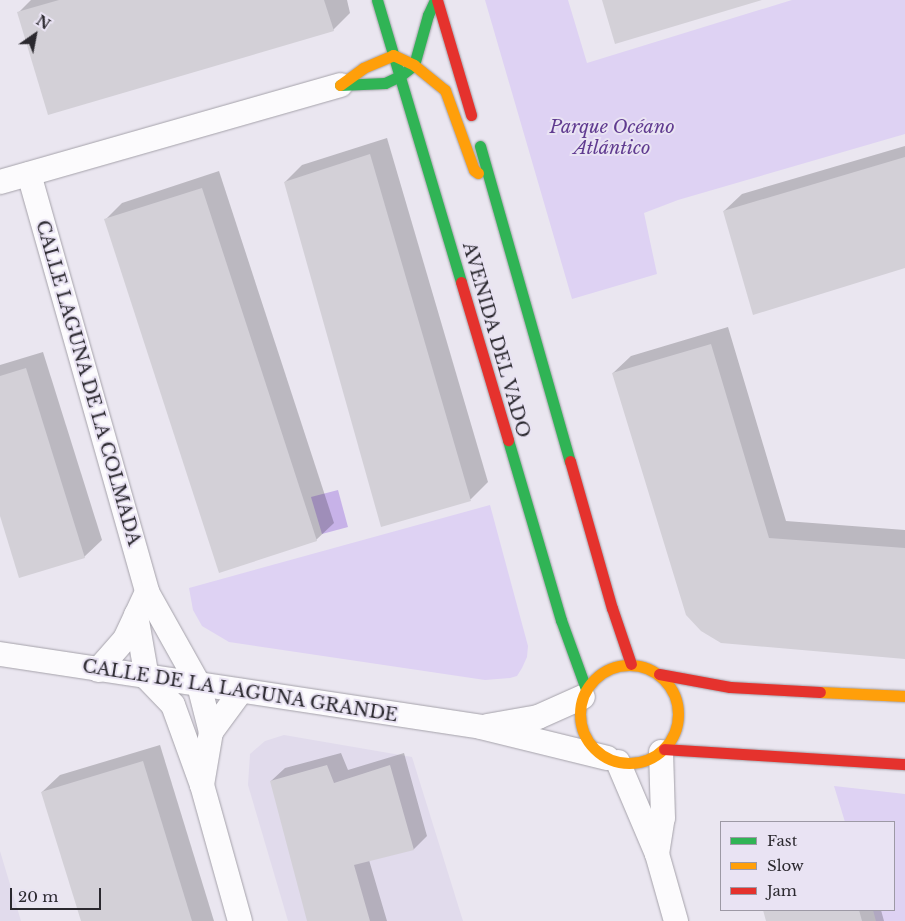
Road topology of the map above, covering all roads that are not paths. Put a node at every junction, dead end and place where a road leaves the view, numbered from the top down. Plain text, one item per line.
1 (377, 0) edge
2 (436, 0) edge
3 (393, 55) junction
4 (414, 65) junction
5 (400, 76) junction
6 (340, 85) junction
7 (28, 174) junction
8 (490, 180) junction
9 (0, 182) edge
10 (147, 592) junction
11 (136, 615) junction
12 (0, 654) edge
13 (631, 664) junction
14 (98, 670) junction
15 (659, 674) junction
16 (147, 678) junction
17 (192, 684) junction
18 (241, 691) junction
19 (584, 693) junction
20 (905, 696) edge
21 (173, 705) junction
22 (481, 727) junction
23 (211, 732) junction
24 (663, 751) junction
25 (612, 760) junction
26 (905, 764) edge
27 (202, 785) junction
28 (657, 854) junction
29 (240, 921) edge
30 (676, 921) edge

1 - 3 street, AVENIDA DEL VADO
2 - 4 street
2 - 8 street
3 - 4 street
3 - 5 street, AVENIDA DEL VADO
3 - 6 street
4 - 5 street
4 - 8 street
5 - 6 street
5 - 19 street, AVENIDA DEL VADO
6 - 7 street
7 - 9 street
7 - 10 street, CALLE LAGUNA DE LA COLMADA
8 - 13 street
10 - 11 street
10 - 17 street, CALLE LAGUNA DE LA COLMADA
11 - 14 street
11 - 16 street
12 - 14 street, CALLE DE LA LAGUNA GRANDE
13 - 15 street
13 - 19 street
14 - 16 street, CALLE DE LA LAGUNA GRANDE
15 - 20 street
15 - 24 street
16 - 17 street, CALLE DE LA LAGUNA GRANDE
16 - 21 street
17 - 18 street, CALLE DE LA LAGUNA GRANDE
17 - 21 street
17 - 23 street, CALLE LAGUNA DE LA COLMADA
18 - 22 street, CALLE DE LA LAGUNA GRANDE
18 - 23 street
19 - 22 street, CALLE DE LA LAGUNA GRANDE
19 - 25 street
21 - 27 street
22 - 25 street, CALLE DE LA LAGUNA GRANDE
23 - 27 street
24 - 25 street
24 - 26 street
24 - 28 street
25 - 28 street
27 - 29 street
28 - 30 street

